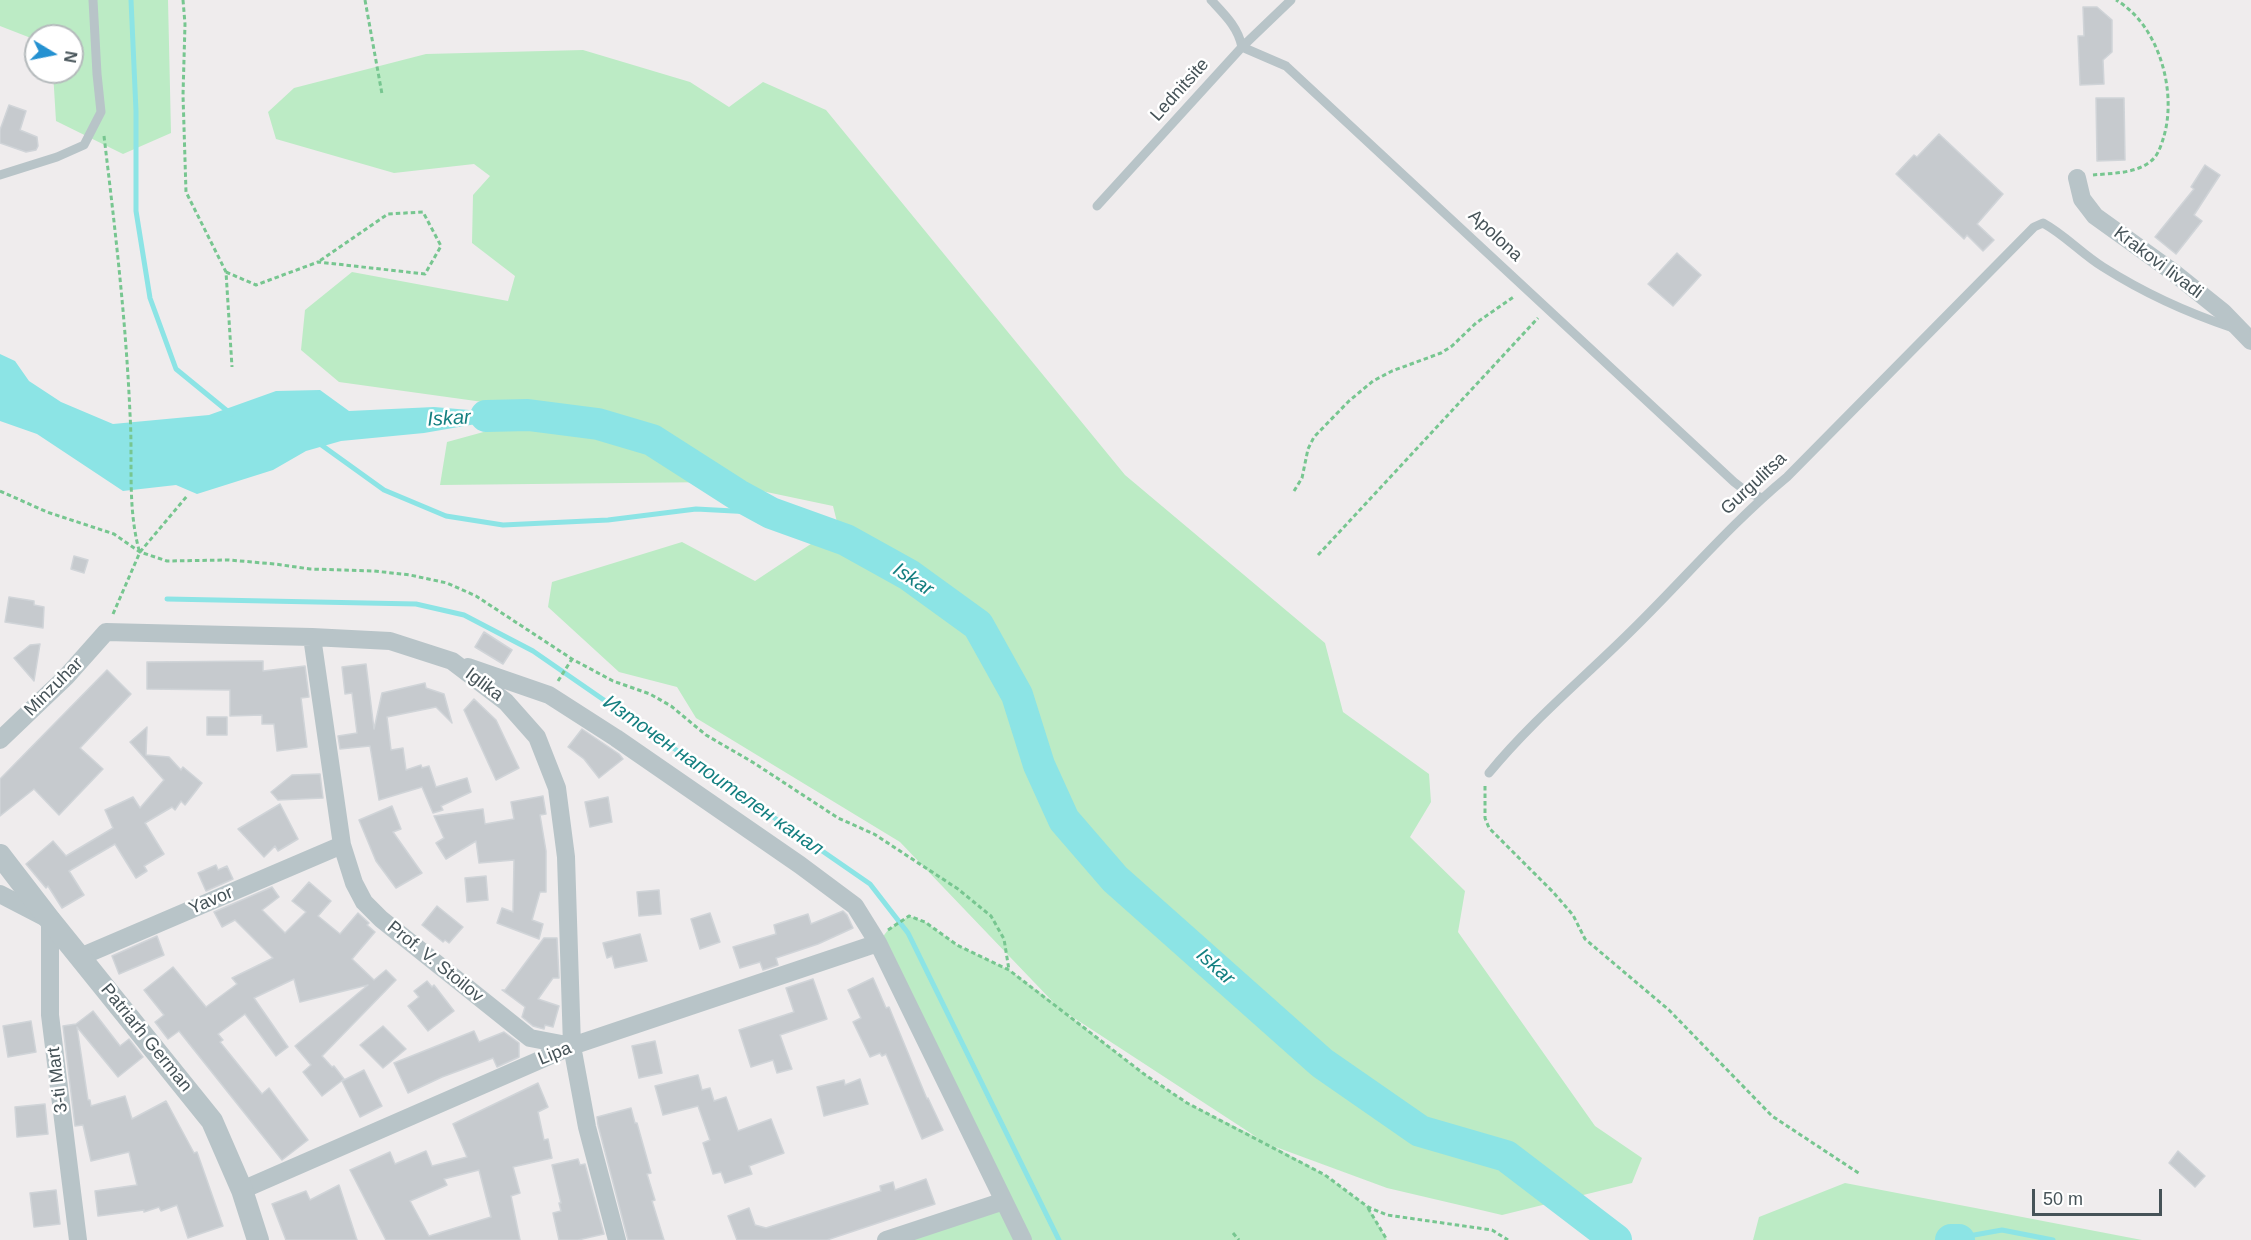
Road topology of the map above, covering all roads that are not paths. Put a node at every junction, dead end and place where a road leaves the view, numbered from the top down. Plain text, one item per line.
1 (93, 0) edge
2 (1211, 0) edge
3 (1291, 0) edge
4 (1242, 47) junction
5 (0, 175) edge
6 (2077, 178) road end
7 (1097, 206) dead end
8 (2245, 335) edge
9 (1762, 498) junction
10 (106, 633) joint
11 (312, 638) junction
12 (453, 661) junction
13 (0, 740) edge
14 (1490, 773) road end
15 (342, 845) junction
16 (0, 855) edge
17 (0, 894) edge
18 (50, 920) junction
19 (883, 936) junction
20 (80, 957) junction
21 (572, 1046) junction
22 (242, 1190) junction
23 (1004, 1201) junction
24 (78, 1240) edge
25 (258, 1240) edge
26 (617, 1240) edge
27 (886, 1240) edge
28 (1023, 1240) edge

1 - 5 lane
2 - 4 lane
3 - 4 lane, Lednitsite
4 - 7 lane, Lednitsite
4 - 9 lane, Apolona
6 - 8 street, Krakovi livadi
8 - 9 lane, Gurgulitsa
9 - 14 lane, Gurgulitsa
10 - 11 street, Iglika
10 - 13 street, Minzuhar
11 - 12 street, Iglika
11 - 15 street, Prof. V. Stoilov
12 - 19 street
12 - 21 street, Iglika
15 - 20 street, Yavor
15 - 21 street, Prof. V. Stoilov
16 - 18 street, Patriarh German
17 - 18 street
18 - 20 street, Patriarh German
18 - 24 street, 3-ti Mart
19 - 21 street, Lipa
19 - 23 street
20 - 22 street, Patriarh German
21 - 22 street, Lipa
21 - 26 street
22 - 25 street, Patriarh German
23 - 27 street
23 - 28 street

